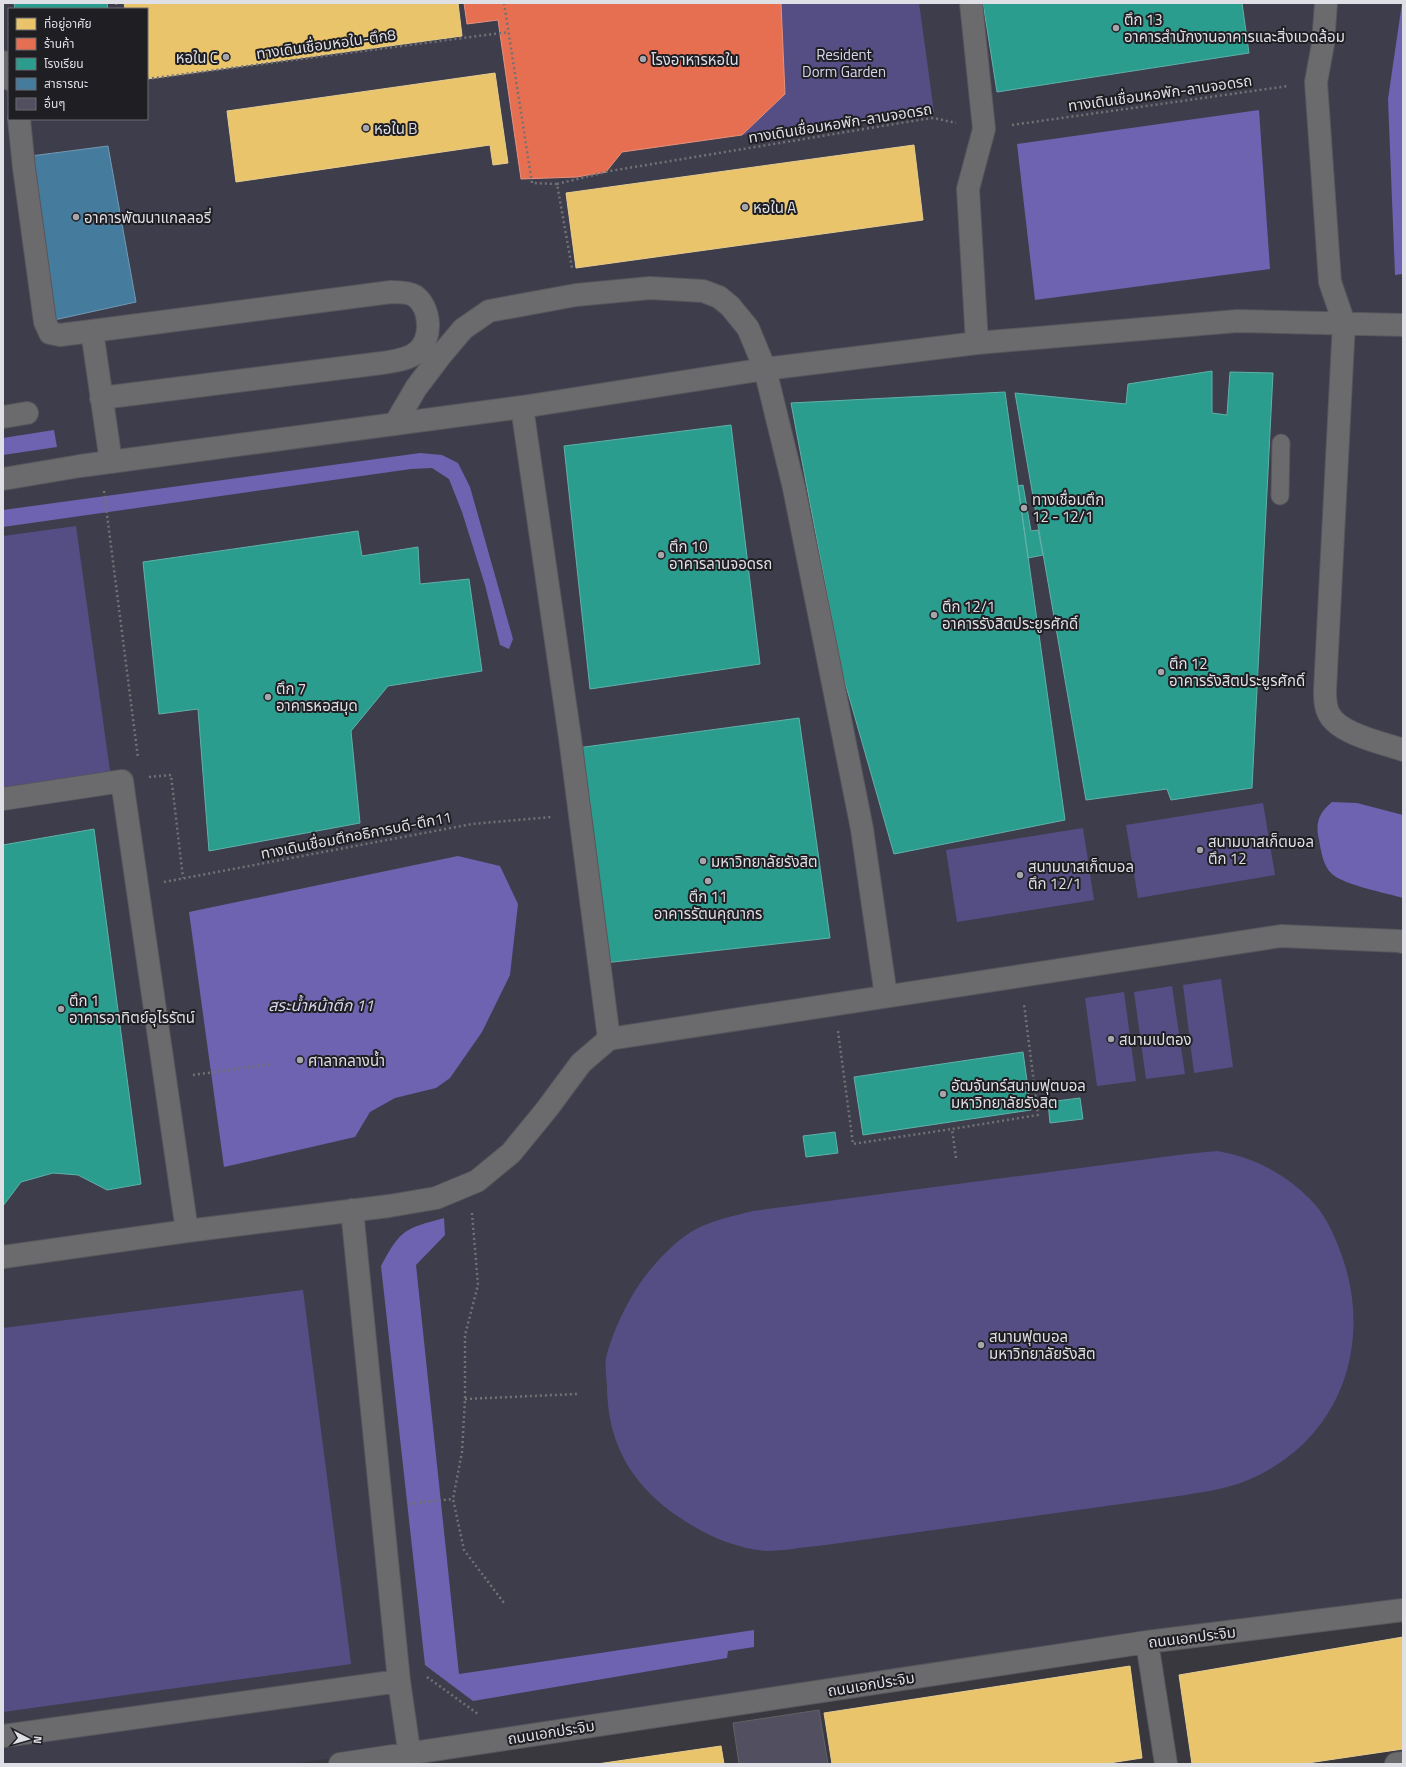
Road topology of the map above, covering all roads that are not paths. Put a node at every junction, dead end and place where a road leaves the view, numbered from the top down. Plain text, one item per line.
1 (971, 3) edge
2 (1326, 3) edge
3 (3, 62) edge
4 (8, 76) edge
5 (19, 120) edge
6 (1344, 323) junction
7 (1403, 325) edge
8 (92, 331) junction
9 (977, 342) junction
10 (765, 369) junction
11 (101, 398) junction
12 (522, 407) junction
13 (27, 413) dead end
14 (3, 417) edge
15 (395, 424) junction
16 (1281, 443) dead end
17 (111, 462) junction
18 (3, 479) edge
19 (1280, 496) dead end
20 (1403, 750) edge
21 (3, 799) edge
22 (1402, 937) edge
23 (886, 996) junction
24 (609, 1039) junction
25 (352, 1210) junction
26 (187, 1231) junction
27 (3, 1256) edge
28 (1403, 1610) edge
29 (1147, 1642) junction
30 (399, 1681) junction
31 (3, 1736) edge
32 (410, 1759) edge
33 (1403, 1763) edge
34 (340, 1764) edge
35 (1166, 1764) edge
36 (1396, 1764) edge

1 - 9 street
2 - 6 street
3 - 4 street
5 - 8 street
6 - 7 street
6 - 9 street
6 - 20 street
8 - 11 street
8 - 11 street
9 - 10 street
10 - 12 street
10 - 15 street
10 - 23 street
11 - 17 street
12 - 15 street
12 - 24 street
13 - 14 street
15 - 17 street
16 - 19 lane
17 - 18 street
21 - 26 street
22 - 23 street
23 - 24 street
24 - 25 street
25 - 26 street
25 - 30 street
26 - 27 street
28 - 29 street, ถนนเอกประจิม
29 - 32 street, ถนนเอกประจิม
29 - 35 street
30 - 31 street
30 - 32 street
32 - 34 street, ถนนเอกประจิม
33 - 36 street

